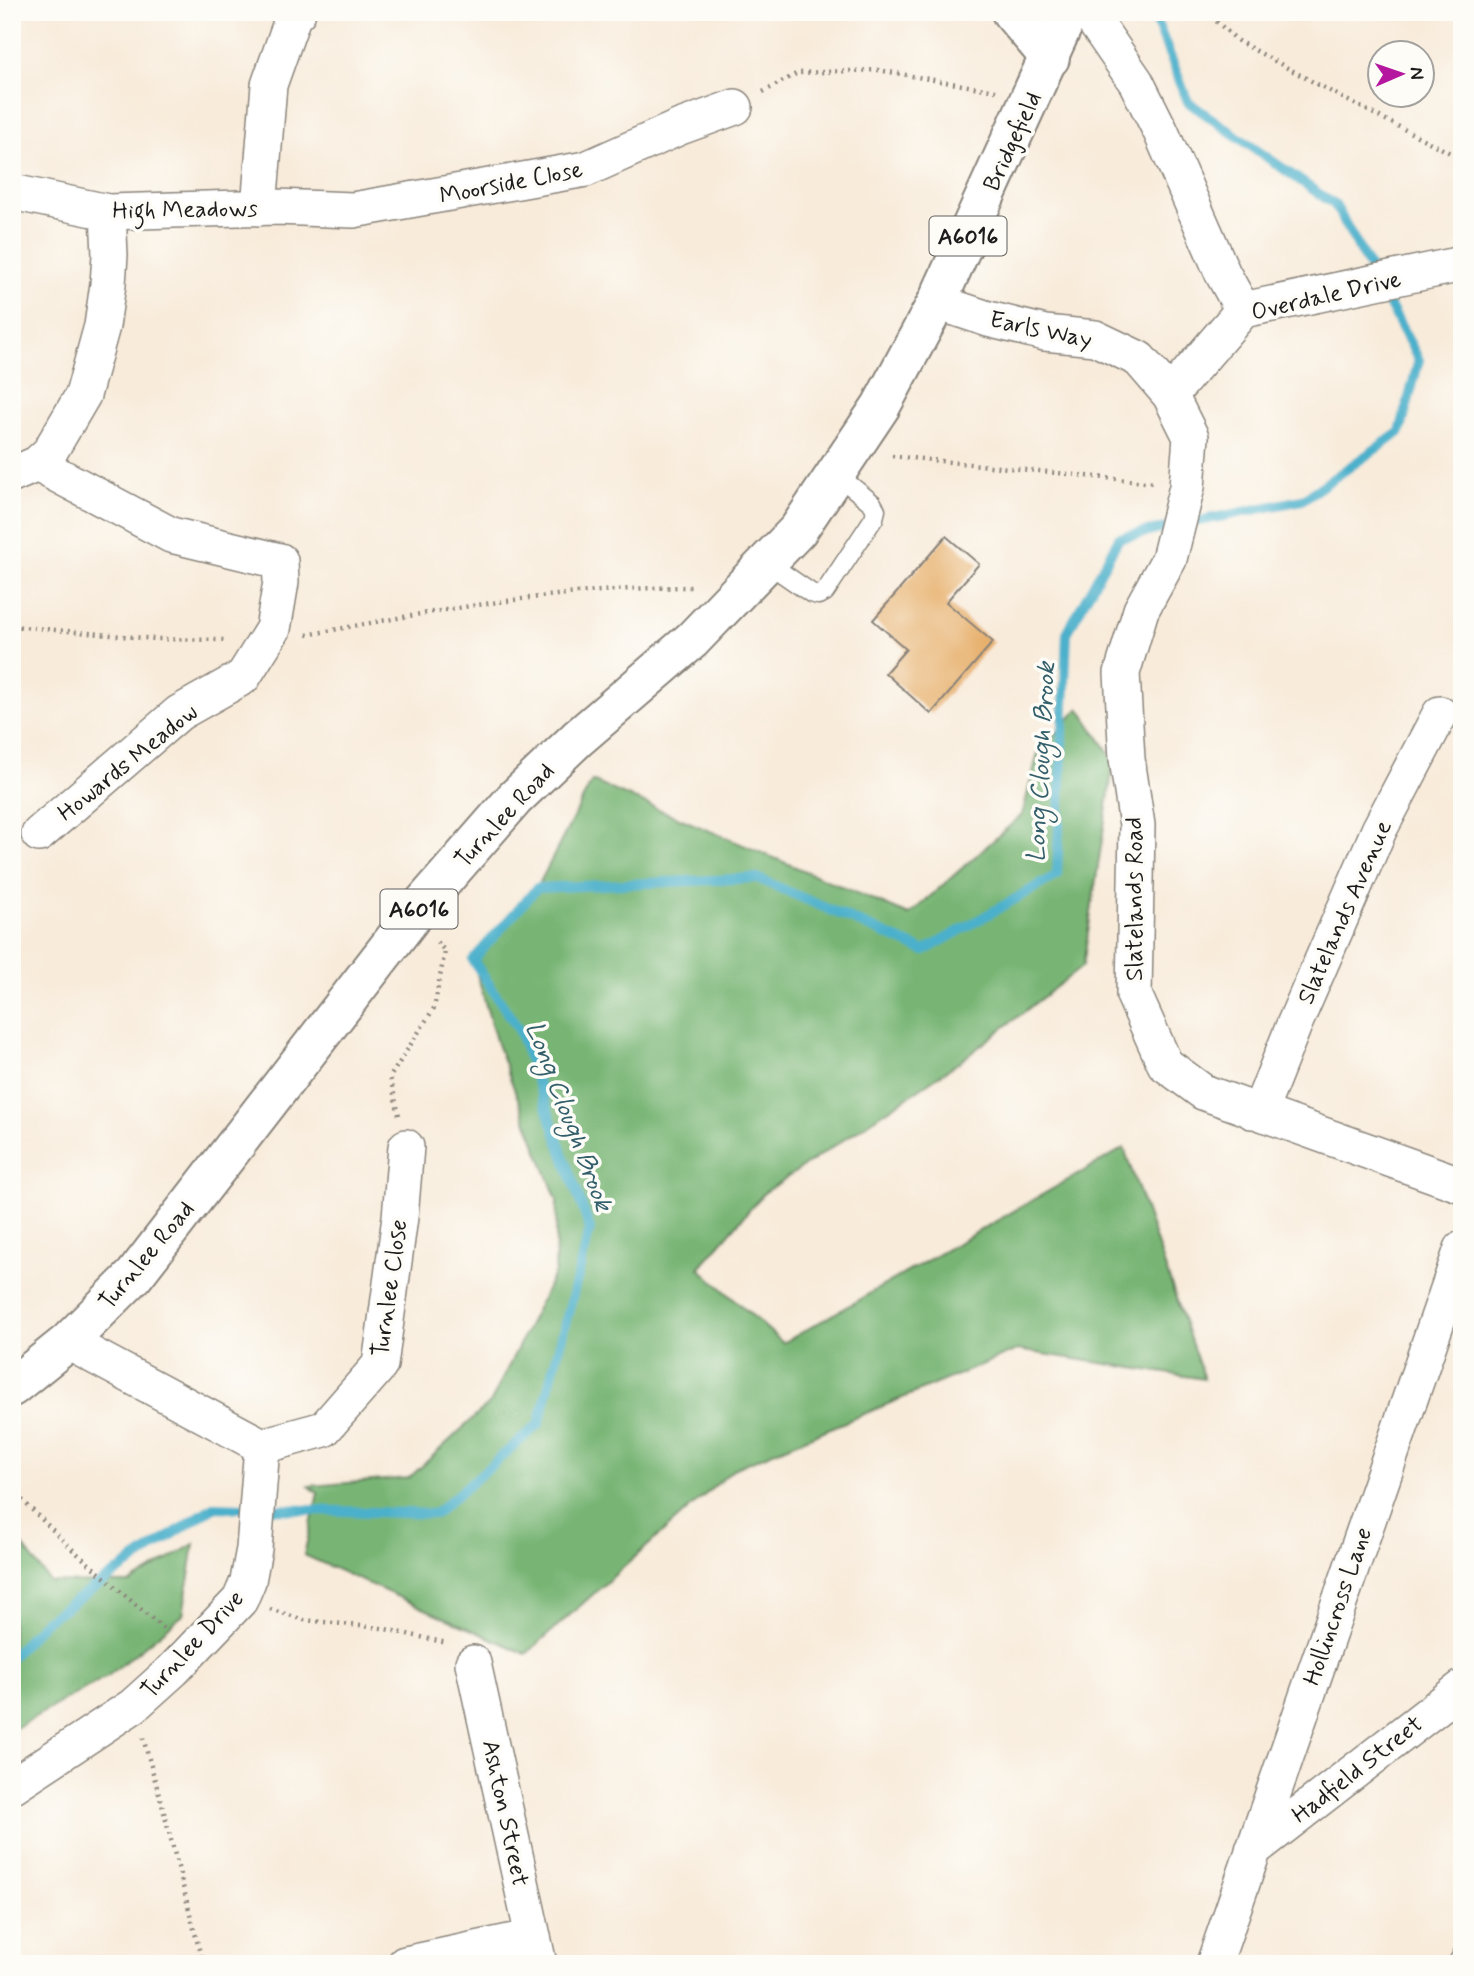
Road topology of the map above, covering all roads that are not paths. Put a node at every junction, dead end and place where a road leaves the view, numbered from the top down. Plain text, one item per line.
1 (298, 12) edge
2 (1011, 12) edge
3 (1069, 12) edge
4 (1088, 12) edge
5 (1050, 58) junction
6 (735, 107) road end
7 (12, 192) edge
8 (268, 208) junction
9 (108, 212) junction
10 (1462, 264) edge
11 (937, 302) junction
12 (1243, 310) junction
13 (1170, 395) junction
14 (843, 463) junction
15 (24, 469) edge
16 (755, 574) junction
17 (1440, 714) dead end
18 (38, 834) dead end
19 (1252, 1111) junction
20 (406, 1147) road end
21 (1462, 1185) edge
22 (1460, 1262) edge
23 (68, 1342) junction
24 (12, 1387) edge
25 (262, 1446) junction
26 (473, 1663) road end
27 (1462, 1688) edge
28 (12, 1786) edge
29 (1253, 1850) junction
30 (536, 1950) edge
31 (1462, 1955) edge
32 (405, 1964) edge
33 (1213, 1964) edge
34 (1457, 1964) edge

1 - 8 street
2 - 5 main road
3 - 5 main road, Bridgefield / A6016
4 - 12 street
5 - 11 main road, Bridgefield / A6016
6 - 8 street, Moorside Close
7 - 9 street, High Meadows
8 - 9 street, High Meadows
9 - 15 street
10 - 12 street, Overdale Drive
11 - 13 street, Earls Way
11 - 14 main road, Bridgefield / A6016
12 - 13 street, Overdale Drive
13 - 19 street, Slatelands Road
14 - 16 main road, Turnlee Road / A6016
14 - 16 lane
15 - 18 street, Howards Meadow
16 - 23 main road, Turnlee Road / A6016
17 - 19 street, Slatelands Avenue
19 - 21 street, Slatelands Road
20 - 25 street, Turnlee Close
22 - 29 street, Hollincross Lane
23 - 24 main road, Turnlee Road / A6016
23 - 25 street
25 - 28 street, Turnlee Drive
26 - 30 street, Ashton Street
27 - 29 street, Hadfield Street
29 - 33 street, Hollincross Lane
30 - 32 street
31 - 34 lane

